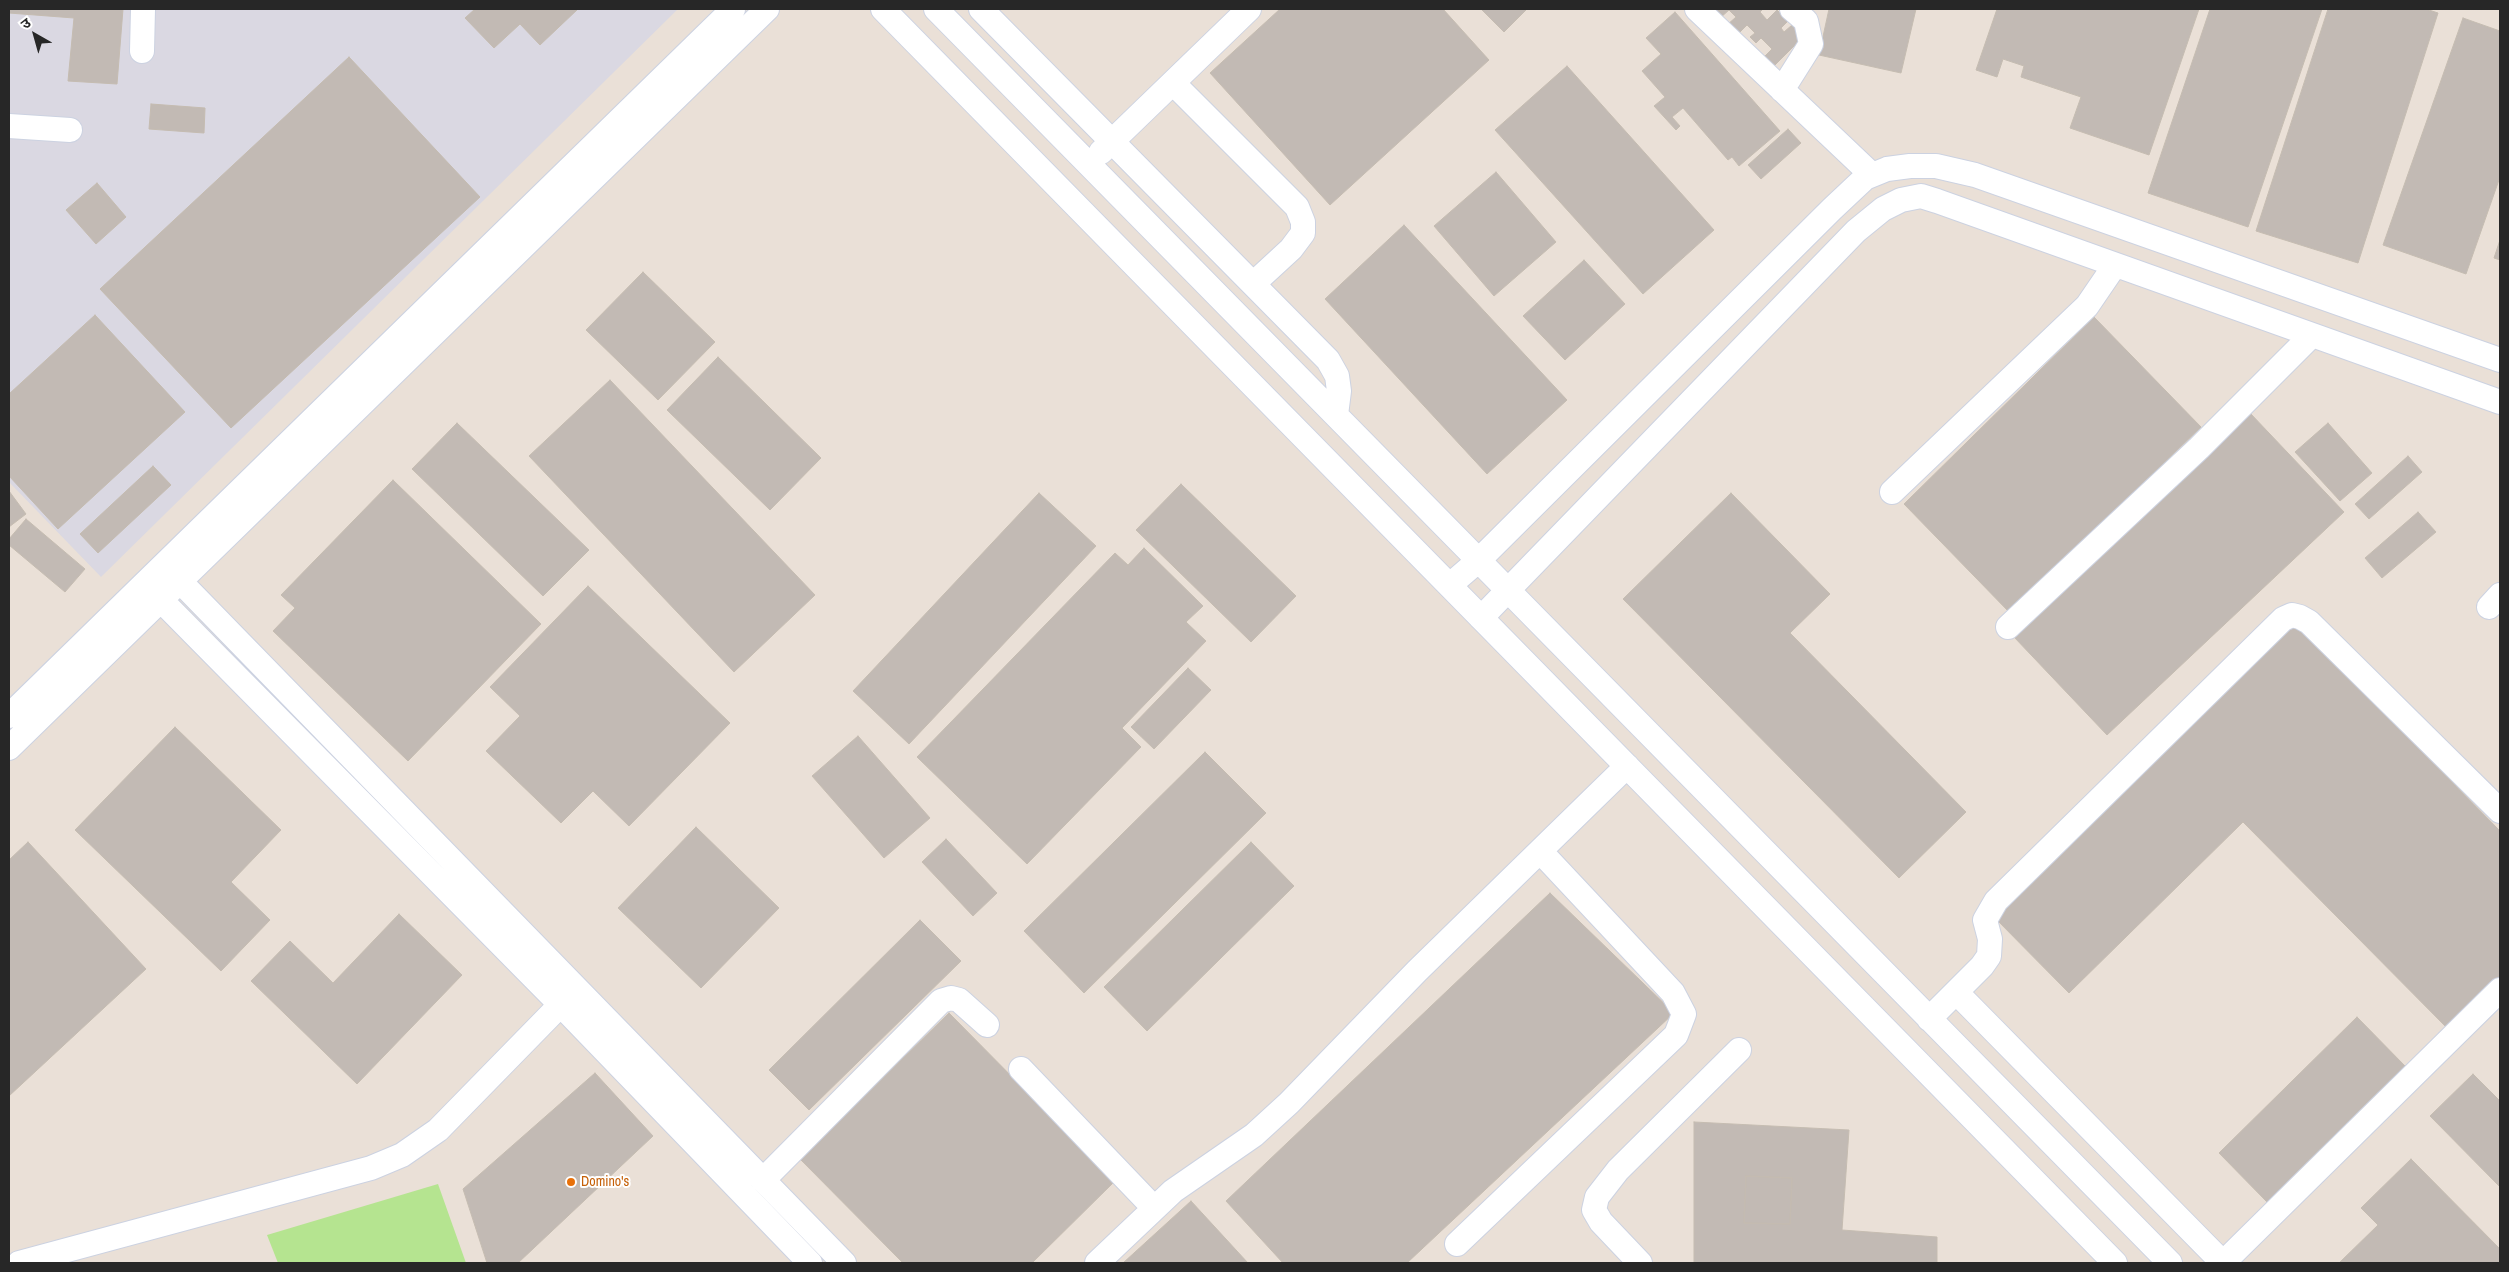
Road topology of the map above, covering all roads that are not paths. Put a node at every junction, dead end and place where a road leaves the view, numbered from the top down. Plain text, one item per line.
1 (143, 9) edge
2 (733, 9) edge
3 (767, 9) edge
4 (883, 9) edge
5 (936, 9) edge
6 (981, 9) edge
7 (1249, 9) edge
8 (1697, 9) edge
9 (1792, 9) edge
10 (142, 51) dead end
11 (1173, 82) junction
12 (1782, 90) junction
13 (9, 126) edge
14 (70, 130) dead end
15 (1111, 142) junction
16 (1089, 164) junction
17 (1879, 172) junction
18 (1901, 200) junction
19 (2115, 265) junction
20 (1253, 284) junction
21 (2312, 335) junction
22 (2500, 360) edge
23 (2500, 402) edge
24 (1336, 415) junction
25 (1892, 492) dead end
26 (1479, 560) junction
27 (163, 565) junction
28 (180, 582) junction
29 (1450, 585) junction
30 (1507, 590) junction
31 (152, 592) junction
32 (1481, 618) junction
33 (2008, 627) dead end
34 (9, 716) edge
35 (9, 748) edge
36 (1627, 766) junction
37 (2500, 811) edge
38 (1540, 851) junction
39 (2500, 990) edge
40 (1956, 992) junction
41 (568, 996) junction
42 (1929, 1019) junction
43 (987, 1025) dead end
44 (1739, 1050) dead end
45 (1021, 1069) dead end
46 (763, 1180) junction
47 (1154, 1208) junction
48 (1457, 1244) dead end
49 (19, 1263) edge
50 (810, 1263) edge
51 (844, 1263) edge
52 (1097, 1263) edge
53 (1640, 1263) edge
54 (2115, 1263) edge
55 (2170, 1263) edge
56 (2223, 1263) edge

1 - 10 street
2 - 27 street
3 - 28 street
4 - 29 street
5 - 16 street
6 - 15 street
7 - 11 street
8 - 12 street
9 - 12 street
11 - 15 street
11 - 20 street
12 - 17 street
13 - 14 street
15 - 16 street
15 - 20 street
16 - 24 street
17 - 18 street
17 - 22 street
17 - 26 street
18 - 19 street
18 - 30 street
19 - 21 street
19 - 25 street
20 - 24 street
21 - 23 street
21 - 33 street
24 - 26 street
26 - 29 street
26 - 30 street
27 - 28 street
27 - 31 street
28 - 31 street
28 - 41 street
29 - 32 street
30 - 32 street
30 - 42 street
31 - 34 street
31 - 35 street
31 - 41 street
32 - 36 street
36 - 38 street
36 - 54 street
37 - 40 street
38 - 47 street
38 - 48 street
39 - 56 street
40 - 42 street
40 - 56 street
41 - 46 street
41 - 49 street
41 - 50 street
42 - 55 street
43 - 46 street
44 - 53 street
45 - 47 street
46 - 51 street
47 - 52 street

